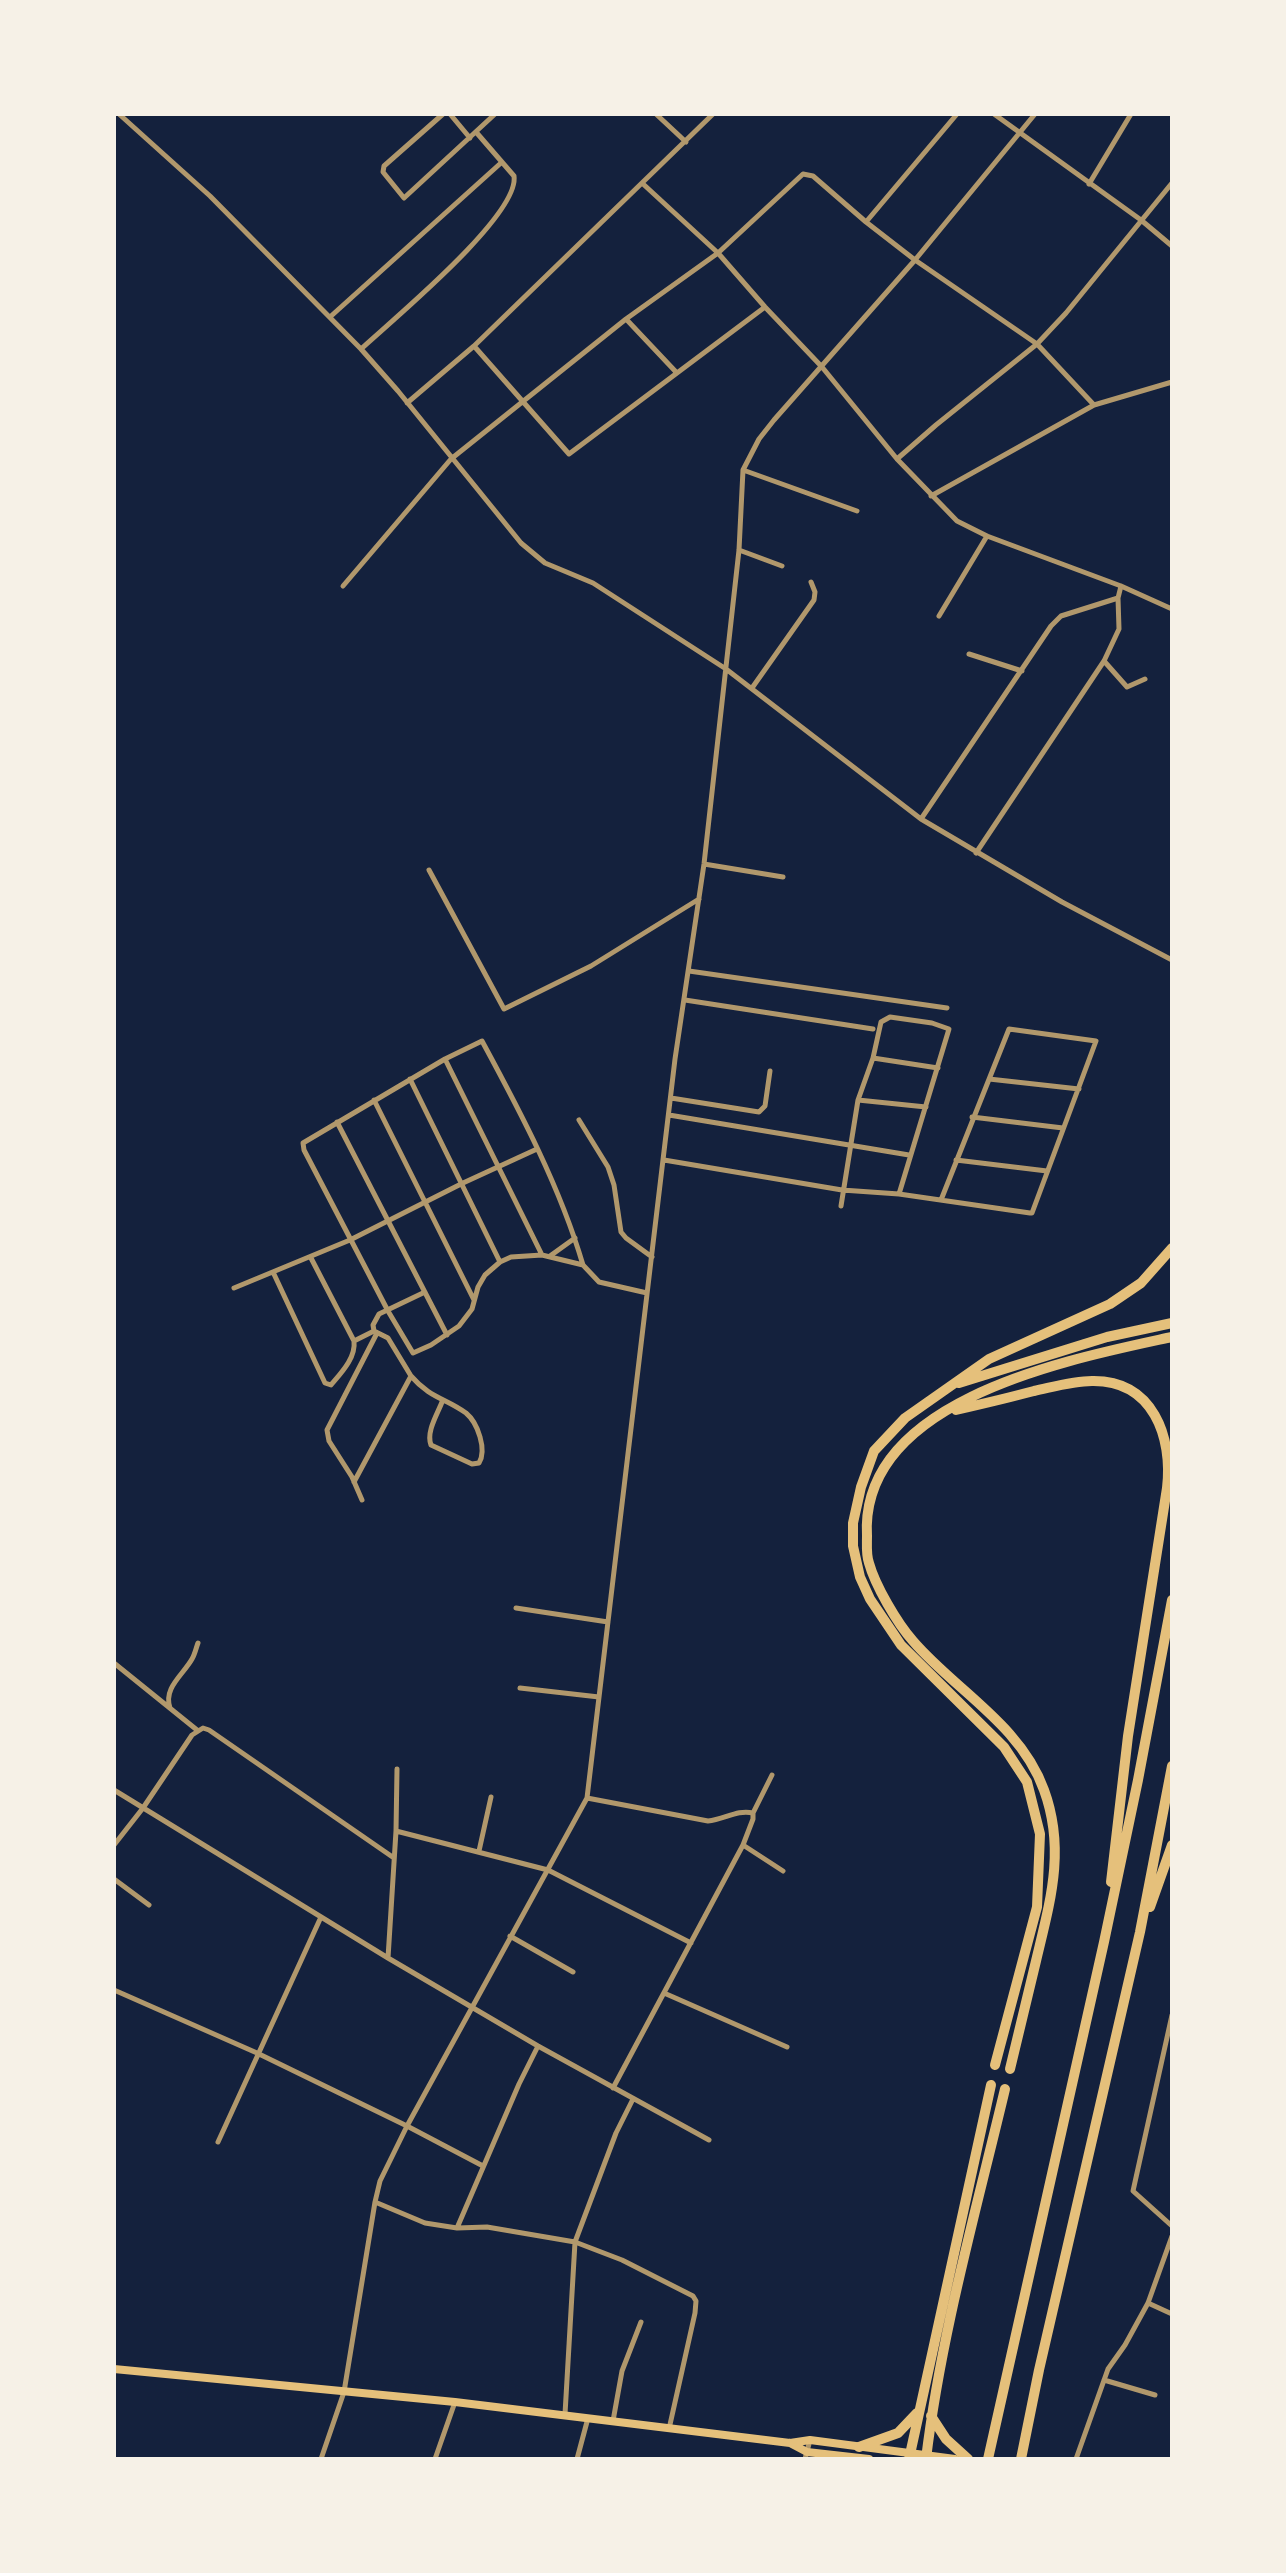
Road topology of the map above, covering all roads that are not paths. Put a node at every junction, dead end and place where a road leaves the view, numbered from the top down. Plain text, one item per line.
1 (119, 114) edge
2 (443, 114) edge
3 (450, 114) edge
4 (495, 114) edge
5 (656, 114) edge
6 (713, 114) edge
7 (957, 114) edge
8 (994, 114) edge
9 (1035, 114) edge
10 (1130, 114) edge
11 (476, 132) junction
12 (1019, 134) junction
13 (470, 138) junction
14 (686, 142) junction
15 (502, 162) junction
16 (642, 183) junction
17 (1172, 183) edge
18 (1089, 184) junction
19 (1140, 220) junction
20 (866, 222) junction
21 (1172, 246) edge
22 (718, 253) junction
23 (915, 260) junction
24 (765, 307) junction
25 (330, 317) junction
26 (626, 319) junction
27 (1037, 344) junction
28 (474, 346) junction
29 (361, 349) junction
30 (822, 367) junction
31 (676, 372) junction
32 (1172, 382) edge
33 (520, 402) junction
34 (407, 403) junction
35 (1094, 405) junction
36 (452, 459) junction
37 (897, 459) junction
38 (743, 470) junction
39 (931, 496) junction
40 (857, 511) dead end
41 (987, 536) junction
42 (739, 550) junction
43 (782, 566) dead end
44 (811, 582) dead end
45 (343, 586) dead end
46 (1121, 586) junction
47 (1118, 598) junction
48 (1172, 608) edge
49 (939, 617) dead end
50 (969, 653) dead end
51 (1104, 661) junction
52 (726, 669) junction
53 (1022, 671) junction
54 (1145, 679) dead end
55 (752, 688) junction
56 (920, 819) junction
57 (976, 853) junction
58 (704, 864) junction
59 (429, 870) dead end
60 (783, 877) dead end
61 (699, 899) junction
62 (1172, 960) edge
63 (689, 971) junction
64 (685, 1000) junction
65 (947, 1008) dead end
66 (873, 1029) dead end
67 (873, 1058) junction
68 (445, 1059) junction
69 (938, 1068) junction
70 (770, 1071) dead end
71 (410, 1079) junction
72 (989, 1079) junction
73 (1079, 1089) junction
74 (671, 1098) junction
75 (374, 1100) junction
76 (858, 1100) junction
77 (926, 1107) junction
78 (669, 1115) junction
79 (972, 1117) junction
80 (579, 1120) dead end
81 (337, 1122) junction
82 (1063, 1129) junction
83 (850, 1146) junction
84 (537, 1149) junction
85 (909, 1156) junction
86 (664, 1160) junction
87 (956, 1160) junction
88 (500, 1165) junction
89 (1046, 1171) junction
90 (463, 1183) junction
91 (842, 1190) junction
92 (899, 1194) junction
93 (941, 1200) junction
94 (425, 1202) junction
95 (841, 1206) dead end
96 (387, 1221) junction
97 (575, 1238) junction
98 (350, 1240) junction
99 (1172, 1248) edge
100 (542, 1255) junction
101 (550, 1256) junction
102 (652, 1257) junction
103 (310, 1258) junction
104 (500, 1262) junction
105 (583, 1265) junction
106 (273, 1272) junction
107 (234, 1289) dead end
108 (425, 1292) junction
109 (647, 1293) junction
110 (474, 1300) junction
111 (388, 1311) junction
112 (1172, 1322) edge
113 (375, 1332) junction
114 (447, 1335) junction
115 (1172, 1337) edge
116 (354, 1341) junction
117 (411, 1376) junction
118 (949, 1387) junction
119 (442, 1402) junction
120 (945, 1412) junction
121 (354, 1482) junction
122 (362, 1500) dead end
123 (1172, 1600) edge
124 (516, 1608) dead end
125 (608, 1622) junction
126 (198, 1643) dead end
127 (114, 1663) edge
128 (520, 1688) dead end
129 (599, 1697) junction
130 (170, 1708) junction
131 (197, 1730) junction
132 (1172, 1766) edge
133 (397, 1769) dead end
134 (772, 1775) dead end
135 (114, 1790) edge
136 (491, 1797) dead end
137 (587, 1798) junction
138 (143, 1808) junction
139 (753, 1813) junction
140 (396, 1831) junction
141 (114, 1845) edge
142 (743, 1845) junction
143 (1172, 1845) edge
144 (479, 1851) junction
145 (394, 1858) junction
146 (548, 1870) junction
147 (783, 1871) dead end
148 (114, 1879) edge
149 (149, 1905) dead end
150 (321, 1917) junction
151 (1140, 1933) junction
152 (510, 1936) junction
153 (1104, 1942) junction
154 (691, 1943) junction
155 (388, 1958) junction
156 (573, 1972) dead end
157 (114, 1990) edge
158 (664, 1993) junction
159 (472, 2006) junction
160 (1172, 2015) edge
161 (538, 2046) junction
162 (788, 2047) dead end
163 (257, 2053) junction
164 (1164, 2053) junction
165 (1172, 2054) edge
166 (995, 2065) dead end
167 (1010, 2068) dead end
168 (990, 2085) dead end
169 (613, 2088) junction
170 (1005, 2089) dead end
171 (633, 2099) junction
172 (407, 2126) junction
173 (709, 2140) dead end
174 (218, 2142) dead end
175 (483, 2166) junction
176 (375, 2202) junction
177 (1172, 2227) edge
178 (457, 2228) junction
179 (1172, 2236) edge
180 (576, 2242) junction
181 (1148, 2303) junction
182 (1172, 2314) edge
183 (641, 2322) dead end
184 (114, 2369) edge
185 (1104, 2380) junction
186 (344, 2392) junction
187 (1155, 2395) dead end
188 (454, 2402) junction
189 (919, 2411) junction
190 (565, 2414) junction
191 (931, 2416) junction
192 (588, 2418) junction
193 (613, 2421) junction
194 (669, 2429) junction
195 (810, 2440) junction
196 (790, 2443) junction
197 (855, 2446) junction
198 (806, 2456) edge
199 (910, 2457) edge
200 (926, 2458) edge
201 (321, 2459) edge
202 (435, 2459) edge
203 (576, 2459) edge
204 (869, 2459) edge
205 (955, 2459) edge
206 (968, 2459) edge
207 (988, 2459) edge
208 (1021, 2459) edge
209 (1076, 2459) edge

1 - 25 street
2 - 13 street
3 - 13 street
4 - 11 street
5 - 14 street
6 - 14 street
7 - 20 street
8 - 12 street
9 - 12 street
10 - 18 street
11 - 13 street
11 - 15 street
12 - 18 street
12 - 23 street
14 - 16 street
15 - 25 street
15 - 29 street
16 - 22 street
16 - 28 street
17 - 19 street
18 - 19 street
19 - 21 street
19 - 27 street
20 - 22 street
20 - 23 street
22 - 24 street
22 - 26 street
23 - 27 street
23 - 30 street
24 - 30 street
24 - 31 street
25 - 29 street
26 - 31 street
26 - 33 street
27 - 35 street
27 - 37 street
28 - 33 street
28 - 34 street
29 - 34 street
30 - 37 street
30 - 38 street
31 - 33 street
32 - 35 street
33 - 36 street
34 - 36 street
35 - 39 street
36 - 45 street
36 - 52 street
37 - 39 street
38 - 40 street
38 - 42 street
39 - 41 street
41 - 46 street
41 - 49 street
42 - 43 street
42 - 52 street
44 - 55 street
46 - 47 street
46 - 48 street
47 - 51 street
47 - 53 street
50 - 53 street
51 - 54 street
51 - 57 street
52 - 55 street
52 - 58 street
53 - 56 street
55 - 56 street
56 - 57 street
57 - 62 street
58 - 60 street
58 - 61 street
59 - 61 street
61 - 63 street
63 - 64 street
63 - 65 street
64 - 66 street
64 - 74 street
67 - 69 street
67 - 69 street
67 - 76 street
68 - 71 street
68 - 84 street
68 - 88 street
69 - 77 street
70 - 74 street
71 - 75 street
71 - 90 street
72 - 73 street
72 - 73 street
72 - 79 street
73 - 82 street
74 - 78 street
75 - 81 street
75 - 94 street
76 - 77 street
76 - 83 street
77 - 85 street
78 - 83 street
78 - 86 street
79 - 82 street
79 - 87 street
80 - 102 street
81 - 96 street
81 - 98 street
82 - 89 street
83 - 85 street
83 - 91 street
84 - 88 street
84 - 97 street
85 - 92 street
86 - 91 street
86 - 102 street
87 - 89 street
87 - 93 street
88 - 90 street
88 - 100 street
89 - 93 street
90 - 94 street
90 - 104 street
91 - 92 street
91 - 95 street
92 - 93 street
94 - 96 street
94 - 110 street
96 - 98 street
96 - 108 street
97 - 101 street
97 - 105 street
98 - 103 street
98 - 111 street
99 - 118 highway
100 - 101 street
100 - 104 street
101 - 105 street
102 - 109 street
103 - 106 street
103 - 116 street
104 - 110 street
105 - 109 street
106 - 107 street
106 - 116 street
108 - 111 street
108 - 114 street
109 - 125 street
110 - 114 street
111 - 113 street
111 - 114 street
112 - 118 highway
113 - 116 street
113 - 117 street
113 - 121 street
115 - 120 highway
117 - 119 street
117 - 121 street
118 - 166 highway
119 - 119 street
120 - 153 highway
120 - 167 highway
121 - 122 street
123 - 153 highway
124 - 125 street
125 - 129 street
126 - 130 street
127 - 130 street
128 - 129 street
129 - 137 street
130 - 131 street
131 - 138 street
131 - 145 street
132 - 151 highway
133 - 140 street
134 - 139 street
135 - 138 street
136 - 144 street
137 - 139 street
137 - 146 street
138 - 141 street
138 - 150 street
139 - 142 street
140 - 144 street
140 - 145 street
142 - 147 street
142 - 154 street
143 - 151 highway
144 - 146 street
145 - 155 street
146 - 152 street
146 - 154 street
148 - 149 street
150 - 155 street
150 - 163 street
151 - 208 highway
152 - 156 street
152 - 159 street
153 - 207 highway
154 - 158 street
155 - 159 street
157 - 163 street
158 - 162 street
158 - 169 street
159 - 161 street
159 - 172 street
160 - 164 street
161 - 169 street
161 - 175 street
163 - 172 street
163 - 174 street
164 - 165 street
164 - 177 street
168 - 189 highway
169 - 171 street
170 - 191 highway
171 - 173 street
171 - 180 street
172 - 175 street
172 - 176 street
175 - 178 street
176 - 178 street
176 - 186 street
178 - 180 street
179 - 181 street
180 - 190 street
180 - 194 street
181 - 182 street
181 - 185 street
183 - 193 street
184 - 186 main road
185 - 187 street
185 - 209 street
186 - 188 main road
186 - 201 street
188 - 190 main road
188 - 202 street
189 - 197 highway
189 - 199 highway
190 - 192 main road
191 - 200 highway
191 - 206 highway
192 - 193 main road
192 - 203 street
193 - 194 main road
194 - 196 main road
195 - 196 main road
195 - 197 main road
195 - 198 street
196 - 198 main road
197 - 199 main road
198 - 204 main road
199 - 200 main road
200 - 205 main road

